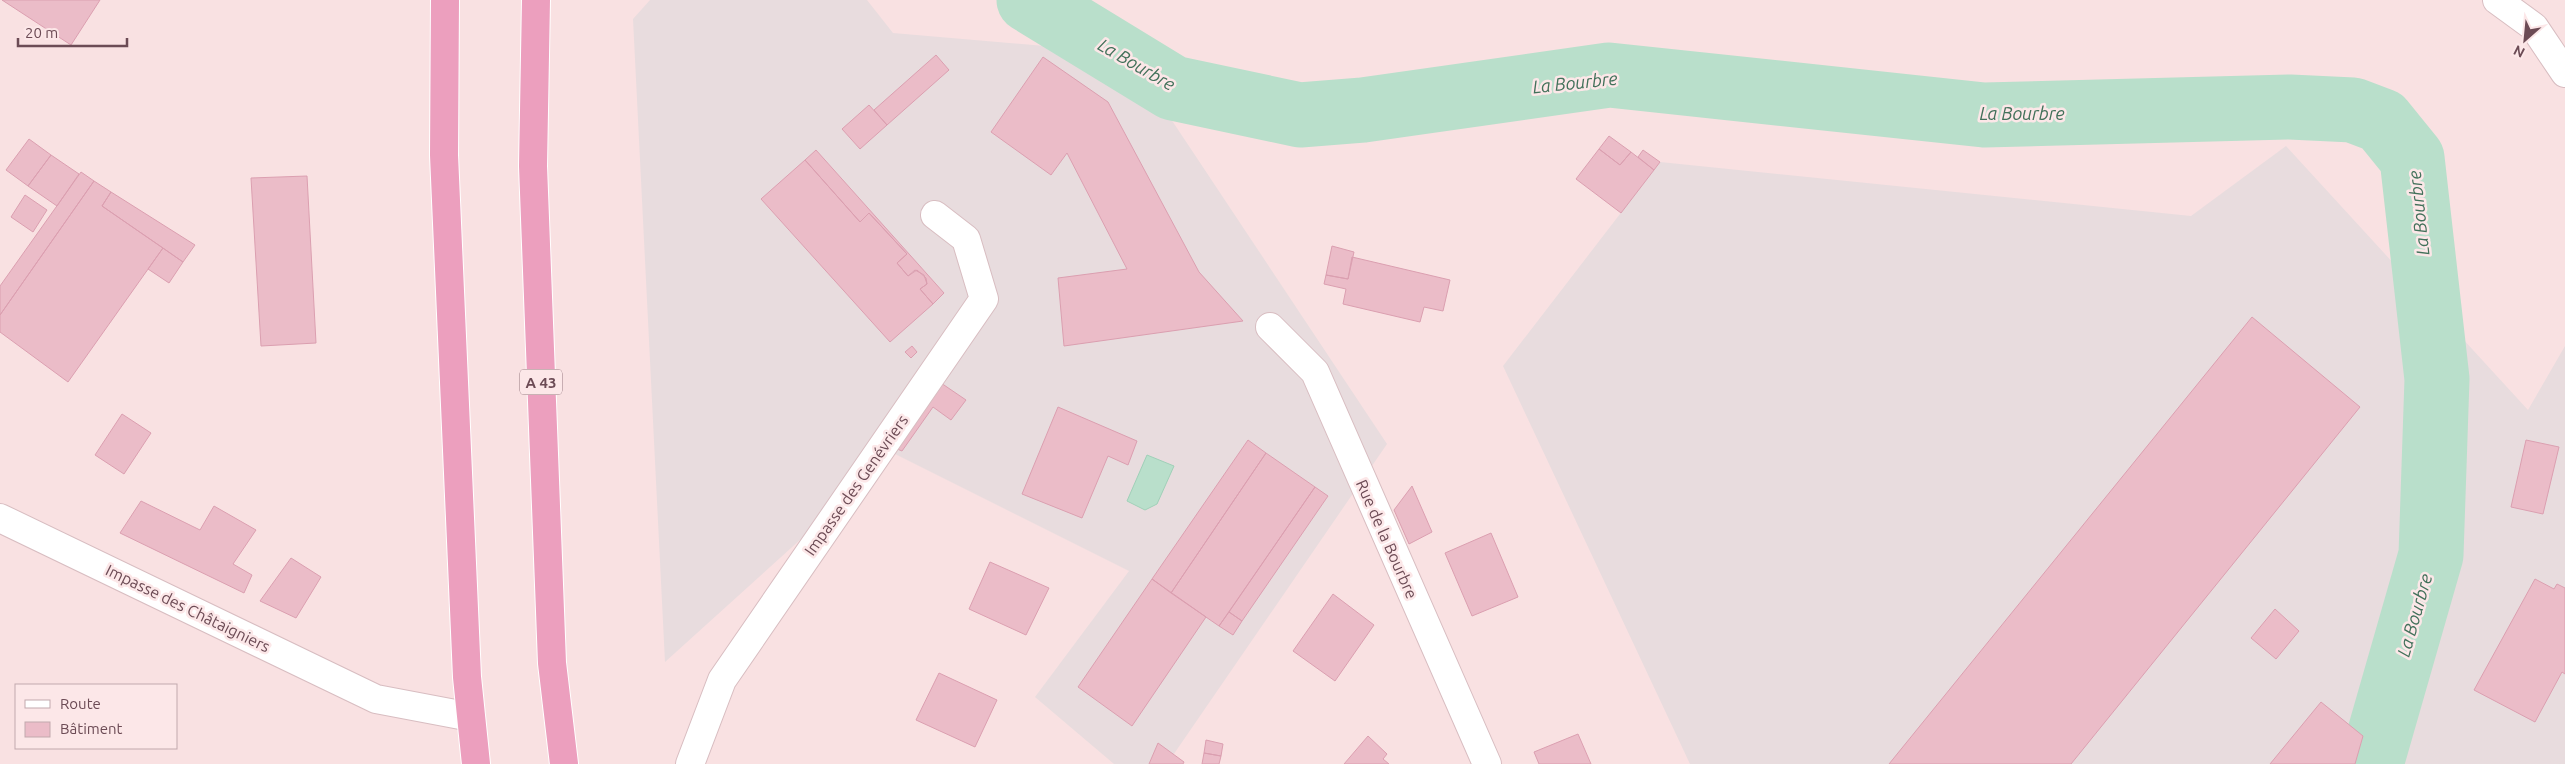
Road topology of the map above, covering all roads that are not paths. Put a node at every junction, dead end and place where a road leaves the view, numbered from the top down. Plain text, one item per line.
1 (445, 0) edge
2 (536, 0) edge
3 (2497, 0) edge
4 (2565, 74) edge
5 (935, 215) dead end
6 (1270, 327) dead end
7 (0, 518) edge
8 (471, 717) junction
9 (476, 764) edge
10 (564, 764) edge
11 (690, 764) edge
12 (1487, 764) edge

1 - 8 highway
2 - 10 highway, A 43
3 - 4 street
5 - 11 street, Impasse des Genévriers
6 - 12 street, Rue de la Bourbre
7 - 8 street, Impasse des Châtaigniers
8 - 9 highway

